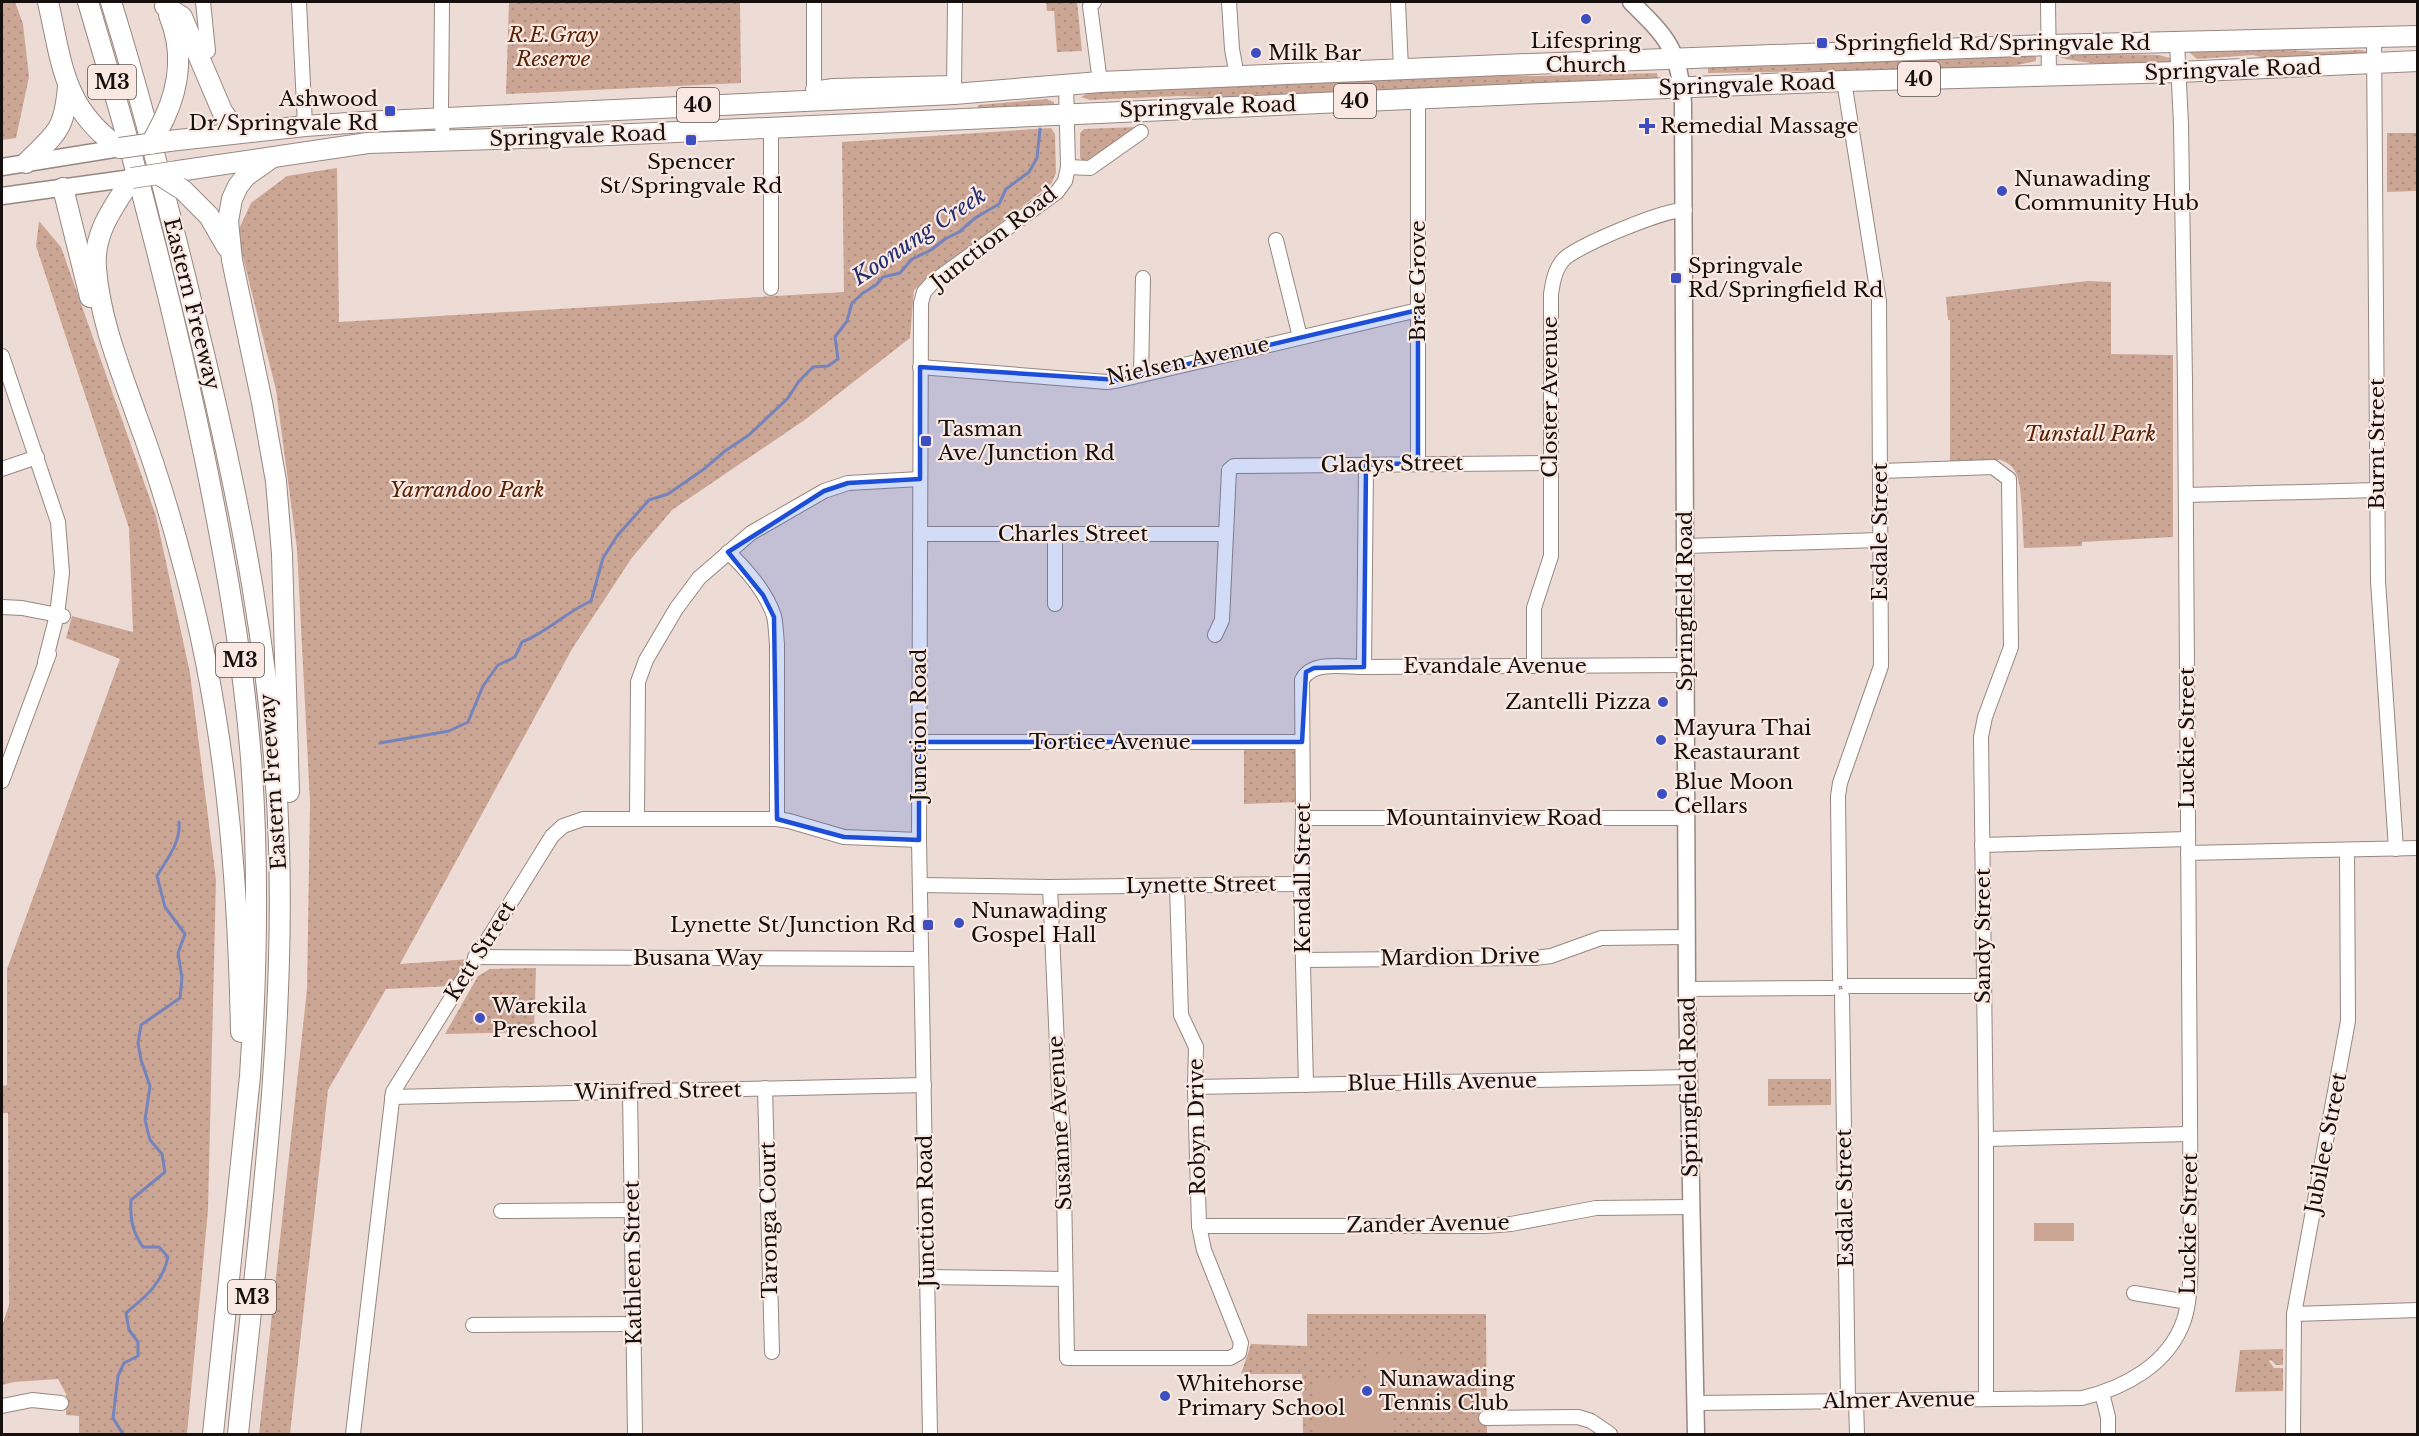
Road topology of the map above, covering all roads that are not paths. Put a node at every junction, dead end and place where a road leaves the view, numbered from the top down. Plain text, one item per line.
1 (48, 2) edge
2 (88, 2) edge
3 (111, 2) edge
4 (203, 2) edge
5 (299, 2) edge
6 (442, 2) edge
7 (814, 2) edge
8 (955, 2) edge
9 (1094, 2) edge
10 (1229, 2) edge
11 (1398, 2) edge
12 (1631, 2) edge
13 (2048, 2) edge
14 (164, 4) edge
15 (2418, 36) edge
16 (2374, 38) junction
17 (2177, 42) junction
18 (2049, 45) junction
19 (208, 51) dead end
20 (1677, 58) junction
21 (2418, 62) edge
22 (2375, 63) junction
23 (1401, 69) junction
24 (2179, 72) junction
25 (1237, 76) junction
26 (2049, 76) junction
27 (1844, 81) junction
28 (1100, 82) junction
29 (1066, 85) junction
30 (68, 87) junction
31 (1683, 87) junction
32 (954, 89) junction
33 (814, 94) junction
34 (1418, 99) junction
35 (1067, 114) junction
36 (441, 118) junction
37 (305, 126) junction
38 (771, 127) junction
39 (1141, 132) dead end
40 (237, 134) junction
41 (442, 139) junction
42 (160, 142) junction
43 (115, 147) junction
44 (275, 156) junction
45 (26, 163) junction
46 (2, 167) edge
47 (1068, 167) junction
48 (131, 175) junction
49 (180, 180) junction
50 (63, 188) junction
51 (2, 196) edge
52 (1685, 210) junction
53 (1276, 240) dead end
54 (232, 261) junction
55 (1143, 278) dead end
56 (771, 288) dead end
57 (1418, 310) junction
58 (1300, 337) junction
59 (114, 351) junction
60 (2, 356) edge
61 (920, 368) junction
62 (1141, 375) junction
63 (37, 457) junction
64 (1418, 463) junction
65 (1550, 463) junction
66 (1366, 465) junction
67 (2, 469) edge
68 (1881, 471) junction
69 (920, 479) junction
70 (2377, 489) junction
71 (2186, 495) junction
72 (920, 534) junction
73 (1225, 534) junction
74 (1055, 535) junction
75 (1879, 540) junction
76 (1686, 546) junction
77 (728, 552) junction
78 (1055, 604) dead end
79 (2, 608) edge
80 (61, 611) junction
81 (1215, 635) dead end
82 (1534, 666) junction
83 (1685, 666) junction
84 (1364, 667) junction
85 (1306, 672) joint
86 (919, 742) junction
87 (1302, 742) junction
88 (5, 763) edge
89 (2, 781) edge
90 (1303, 818) junction
91 (1686, 818) junction
92 (637, 819) junction
93 (777, 819) junction
94 (2188, 839) junction
95 (919, 840) junction
96 (1982, 845) junction
97 (2418, 848) edge
98 (2396, 849) junction
99 (2347, 850) junction
100 (2188, 853) junction
101 (1301, 884) junction
102 (920, 885) junction
103 (1177, 886) junction
104 (1050, 887) junction
105 (1686, 937) junction
106 (475, 957) junction
107 (921, 959) junction
108 (1303, 960) junction
109 (1983, 986) junction
110 (1841, 987) junction
111 (1687, 989) junction
112 (1689, 1077) junction
113 (1306, 1084) junction
114 (924, 1085) junction
115 (1195, 1087) junction
116 (765, 1088) junction
117 (630, 1091) junction
118 (392, 1097) junction
119 (2190, 1134) junction
120 (1986, 1139) junction
121 (267, 1160) junction
122 (241, 1166) junction
123 (1691, 1207) junction
124 (632, 1210) junction
125 (501, 1211) dead end
126 (1199, 1226) junction
127 (927, 1277) junction
128 (1065, 1279) junction
129 (2134, 1293) dead end
130 (2188, 1302) junction
131 (2418, 1310) edge
132 (2294, 1314) junction
133 (635, 1324) junction
134 (473, 1325) dead end
135 (772, 1352) dead end
136 (1067, 1358) joint
137 (2102, 1393) junction
138 (1986, 1399) junction
139 (1852, 1401) junction
140 (1695, 1402) junction
141 (61, 1403) dead end
142 (2, 1406) edge
143 (1486, 1418) dead end
144 (213, 1434) edge
145 (238, 1434) edge
146 (353, 1434) edge
147 (635, 1434) edge
148 (930, 1434) edge
149 (1610, 1434) edge
150 (1696, 1434) edge
151 (1857, 1434) edge
152 (2108, 1434) edge
153 (2294, 1434) edge

1 - 30 highway
2 - 48 highway, M3
3 - 121 highway, Eastern Freeway / M3
4 - 19 street
5 - 37 street
6 - 36 street
7 - 33 street
8 - 32 street
9 - 28 street
10 - 25 street
11 - 23 street
12 - 20 main road, Springfield Road
13 - 18 street
14 - 40 highway
14 - 42 highway, bridge
15 - 16 highway, Springvale Road / 40
16 - 17 highway, Springvale Road / 40
16 - 22 street, Burnt Street
17 - 18 highway, Springvale Road / 40
17 - 24 street, Luckie Street
18 - 20 highway, Springvale Road / 40
18 - 26 street
20 - 23 highway, Springvale Road / 40
20 - 31 main road, Springfield Road
21 - 22 highway, Springvale Road / 40
22 - 24 highway, Springvale Road / 40
22 - 70 street, Burnt Street
23 - 25 highway, Springvale Road / 40
24 - 26 highway, Springvale Road / 40
24 - 71 street, Luckie Street
25 - 28 highway, Springvale Road / 40
26 - 27 highway, Springvale Road / 40
27 - 31 highway, Springvale Road / 40
27 - 68 street, Esdale Street
28 - 29 highway, Springvale Road / 40
29 - 32 highway, Springvale Road / 40
29 - 35 street, Junction Road
30 - 43 highway
30 - 45 highway
31 - 34 highway, Springvale Road / 40
31 - 52 main road, Springfield Road
32 - 33 highway, Springvale Road / 40
33 - 36 highway, Springvale Road / 40
34 - 35 highway, Springvale Road / 40
34 - 57 street, Brae Grove
35 - 38 highway, Springvale Road / 40
35 - 47 street, Junction Road
36 - 37 highway, Springvale Road / 40
36 - 41 street
37 - 40 highway, Springvale Road / 40
38 - 41 highway, Springvale Road / 40
38 - 56 street
39 - 47 street
40 - 42 highway, Springvale Road / 40
41 - 44 highway, Springvale Road / 40
42 - 43 highway, Springvale Road / 40, bridge
42 - 48 highway
43 - 45 main road, Springvale Road / 40
43 - 48 highway
44 - 49 highway, Springvale Road / 40
44 - 54 highway
45 - 46 main road, Springvale Road / 40
47 - 61 street, Junction Road
48 - 49 highway, Springvale Road / 40, bridge
48 - 50 main road, Springvale Road / 40
48 - 59 highway
48 - 122 highway, Eastern Freeway / M3
49 - 54 highway
50 - 51 main road, Springvale Road / 40
50 - 59 highway
52 - 65 street, Closter Avenue
52 - 76 main road, Springfield Road
53 - 58 street
54 - 121 highway
55 - 62 street
57 - 58 street, Nielsen Avenue
57 - 64 street, Brae Grove
58 - 62 street, Nielsen Avenue
59 - 122 highway
60 - 63 street
61 - 62 street, Nielsen Avenue
61 - 69 street, Junction Road
63 - 67 street
63 - 80 street
64 - 65 street, Gladys Street
64 - 66 street, Gladys Street
65 - 82 street, Closter Avenue
66 - 73 street, Gladys Street
66 - 84 street
68 - 75 street, Esdale Street
68 - 96 street, Sandy Street
69 - 72 street, Junction Road
69 - 77 street
70 - 71 street
70 - 98 street, Burnt Street
71 - 94 street, Luckie Street
72 - 74 street, Charles Street
72 - 86 street, Junction Road
73 - 74 street, Charles Street
73 - 81 street
74 - 78 street
75 - 76 street
75 - 110 street, Esdale Street
76 - 83 main road, Springfield Road
77 - 92 street
77 - 93 street
79 - 80 street
80 - 88 street
82 - 83 street, Evandale Avenue
82 - 84 street, Evandale Avenue
83 - 91 main road, Springfield Road
84 - 85 street, Evandale Avenue
85 - 87 street, Kendall Street
86 - 87 street, Tortice Avenue
86 - 95 street, Junction Road
87 - 90 street, Kendall Street
88 - 89 street
90 - 91 street, Mountainview Road
90 - 101 street, Kendall Street
91 - 105 main road, Springfield Road
92 - 93 street, Kett Street
92 - 106 street, Kett Street
93 - 95 street, Kett Street
94 - 96 street
94 - 100 street, Luckie Street
95 - 102 street, Junction Road
96 - 109 street, Sandy Street
97 - 98 street
98 - 99 street
99 - 100 street
99 - 132 street, Jubilee Street
100 - 119 street, Luckie Street
101 - 103 street, Lynette Street
101 - 108 street, Kendall Street
102 - 104 street, Lynette Street
102 - 107 street, Junction Road
103 - 104 street, Lynette Street
103 - 115 street, Robyn Drive
104 - 128 street, Susanne Avenue
105 - 108 street, Mardion Drive
105 - 111 main road, Springfield Road
106 - 107 street, Busana Way
106 - 118 street, Kett Street
107 - 114 street, Junction Road
108 - 113 street, Kendall Street
109 - 110 street
109 - 120 street, Sandy Street
110 - 111 street
110 - 139 street, Esdale Street
111 - 112 main road, Springfield Road
112 - 113 street, Blue Hills Avenue
112 - 123 main road, Springfield Road
113 - 115 street, Blue Hills Avenue
114 - 116 street, Winifred Street
114 - 127 street, Junction Road
115 - 126 street, Robyn Drive
116 - 117 street, Winifred Street
116 - 135 street, Taronga Court
117 - 118 street, Winifred Street
117 - 124 street, Kathleen Street
118 - 146 street, Kett Street
119 - 120 street
119 - 130 street, Luckie Street
120 - 138 street, Sandy Street
121 - 145 highway, Eastern Freeway / M3
122 - 144 highway, Eastern Freeway / M3
123 - 126 street, Zander Avenue
123 - 140 main road, Springfield Road
124 - 125 street
124 - 133 street, Kathleen Street
126 - 136 street, Robyn Drive
127 - 128 street
127 - 148 street, Junction Road
128 - 136 street, Susanne Avenue
129 - 130 street
130 - 137 street, Luckie Street
131 - 132 street
132 - 153 street, Jubilee Street
133 - 134 street
133 - 147 street, Kathleen Street
137 - 138 street, Almer Avenue
137 - 152 street
138 - 139 street, Almer Avenue
139 - 140 street, Almer Avenue
139 - 151 street, Esdale Street
140 - 150 main road, Springfield Road
141 - 142 street
143 - 149 street

